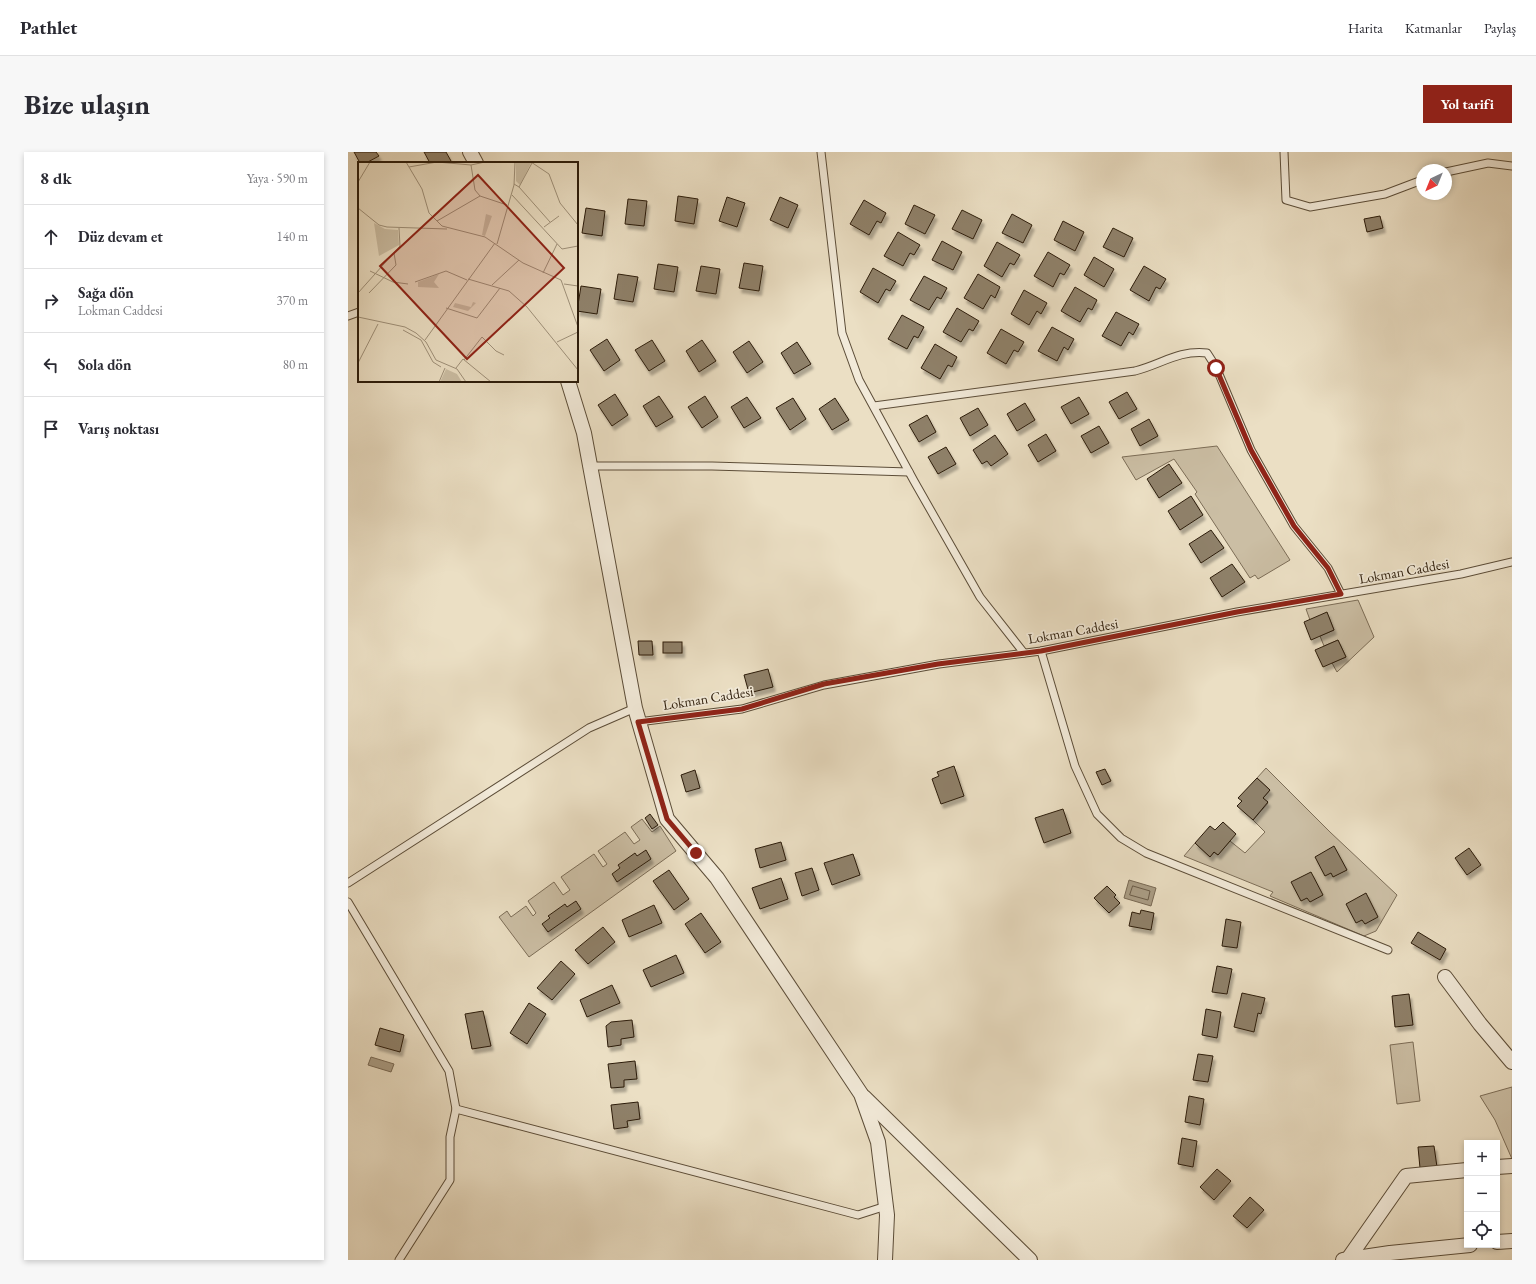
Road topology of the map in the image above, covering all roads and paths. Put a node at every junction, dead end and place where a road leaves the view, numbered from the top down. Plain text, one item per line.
1 (470, 152) edge
2 (821, 152) edge
3 (1284, 152) edge
4 (475, 162) edge
5 (1512, 166) edge
6 (1452, 171) edge
7 (1416, 182) edge
8 (358, 312) edge
9 (348, 316) edge
10 (568, 382) edge
11 (874, 406) junction
12 (590, 466) junction
13 (909, 472) junction
14 (1512, 562) edge
15 (1341, 594) junction
16 (1041, 651) junction
17 (1024, 653) junction
18 (636, 715) junction
19 (348, 883) edge
20 (348, 902) edge
21 (1388, 950) dead end
22 (1445, 977) dead end
23 (1512, 1062) edge
24 (861, 1094) junction
25 (456, 1109) junction
26 (1512, 1166) edge
27 (1500, 1167) edge
28 (1464, 1170) edge
29 (886, 1206) junction
30 (1512, 1241) edge
31 (1500, 1242) edge
32 (1464, 1246) edge
33 (398, 1260) edge
34 (885, 1260) edge
35 (1030, 1260) edge
36 (1345, 1260) edge

1 - 4 street
2 - 11 lane
3 - 7 lane
5 - 6 lane
8 - 9 lane
10 - 12 street
11 - 13 lane
11 - 15 lane
12 - 13 lane
12 - 18 street
13 - 17 lane
14 - 15 lane, Lokman Caddesi
15 - 16 lane, Lokman Caddesi
16 - 17 lane, Lokman Caddesi
16 - 21 lane
17 - 18 lane, Lokman Caddesi
18 - 19 lane, Lokman Caddesi
18 - 24 street
20 - 25 lane
22 - 23 street
24 - 29 street
24 - 35 street
25 - 29 lane
25 - 33 lane
26 - 27 street
28 - 36 street
29 - 34 street
30 - 31 street
32 - 36 street

